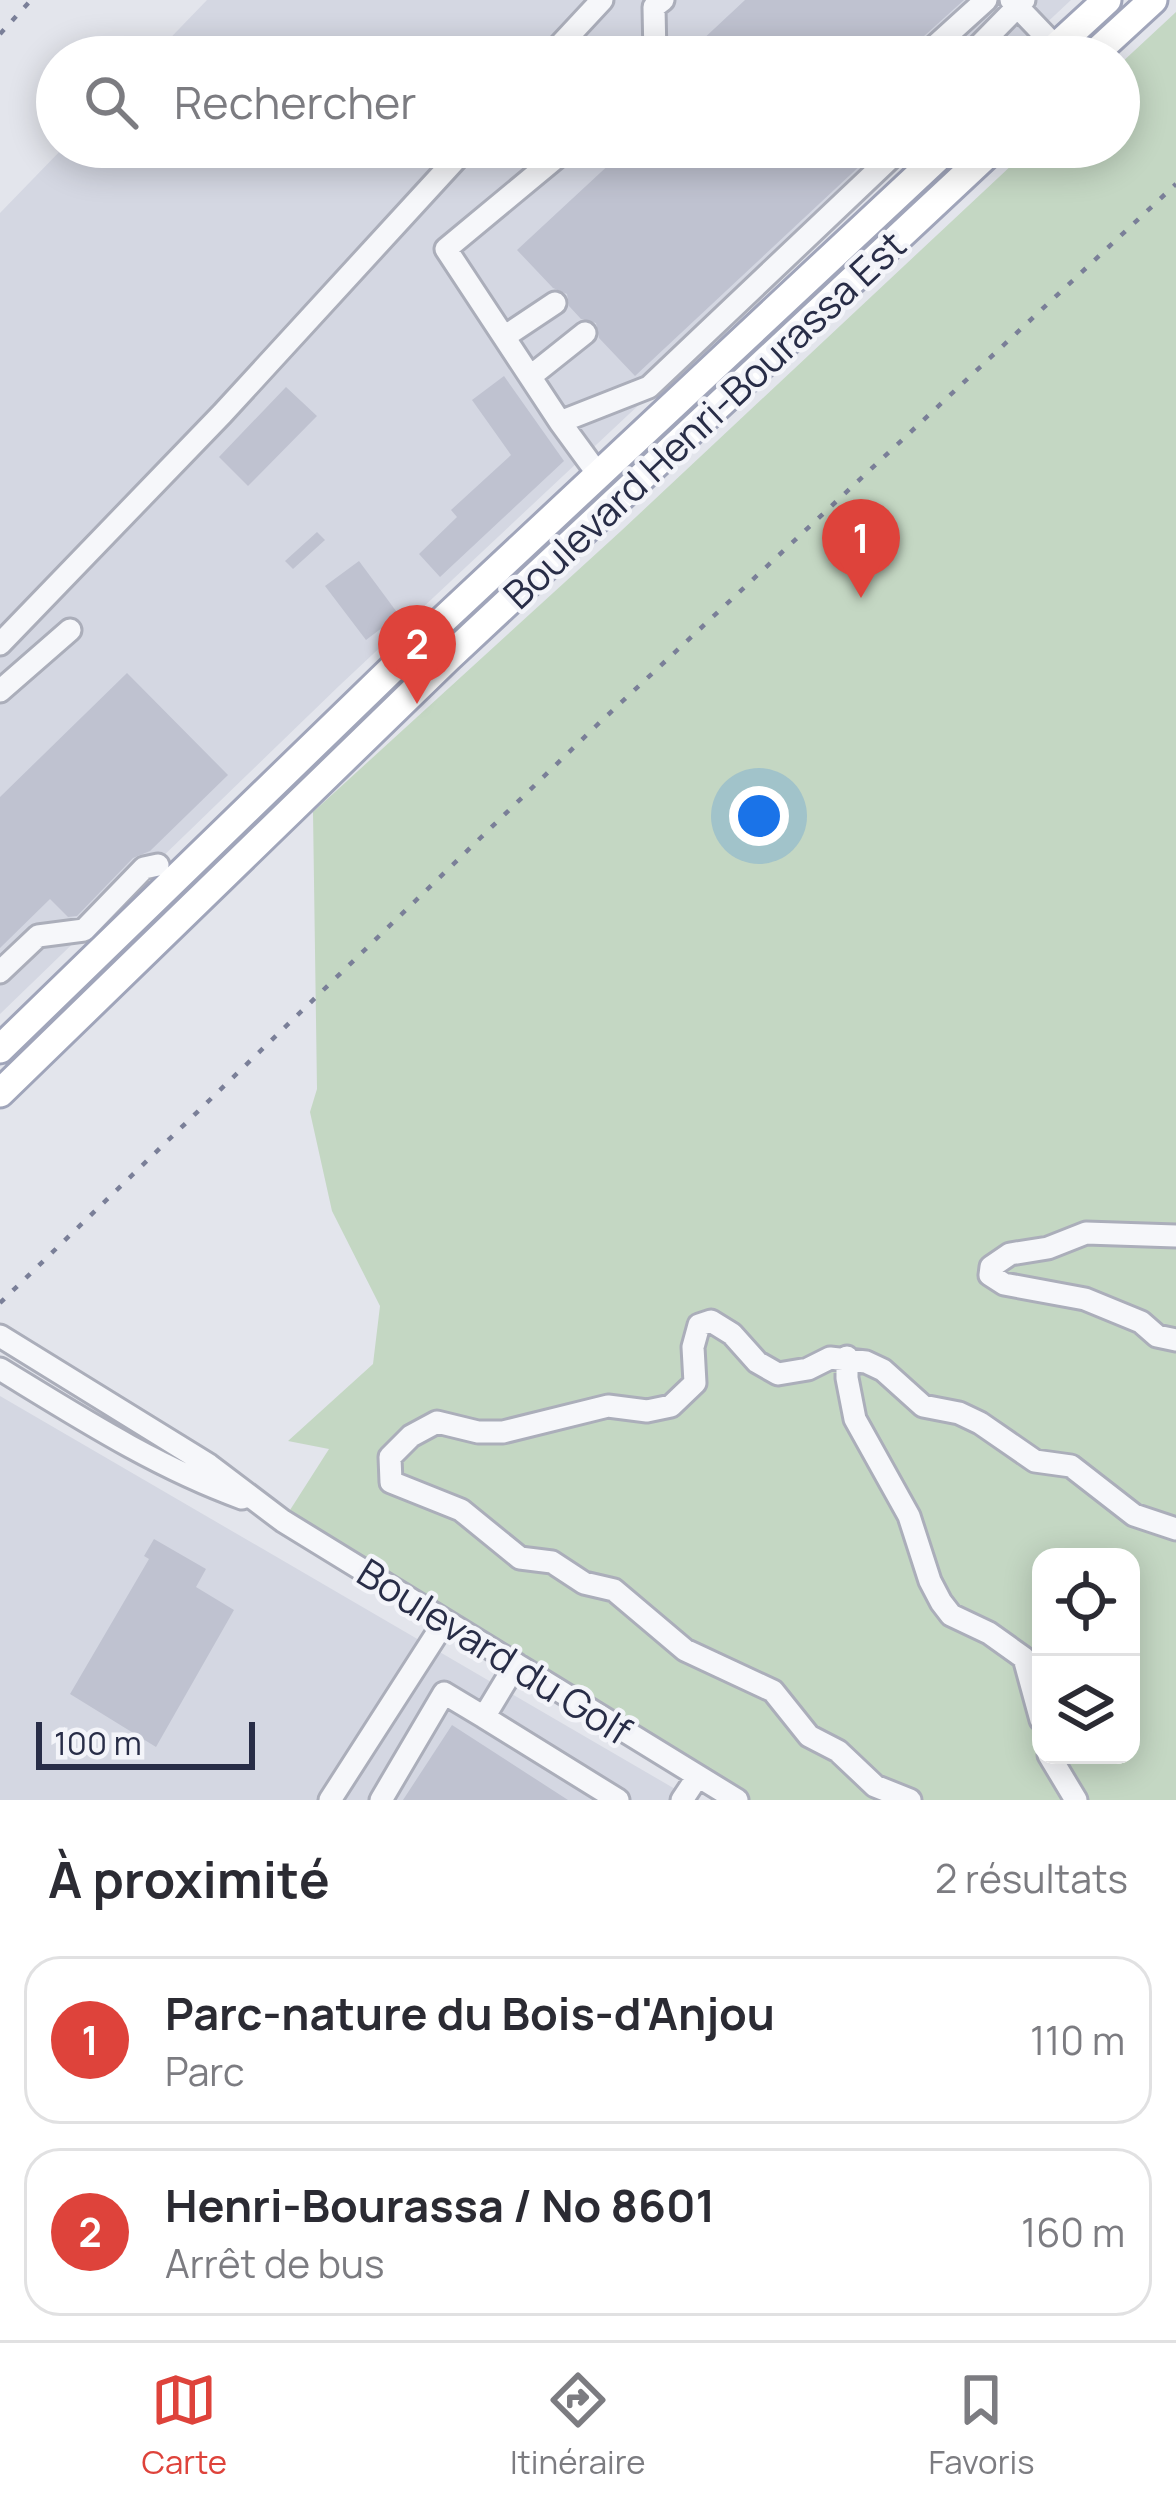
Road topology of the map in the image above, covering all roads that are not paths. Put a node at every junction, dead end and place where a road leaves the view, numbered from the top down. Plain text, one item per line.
1 (602, 0) edge
2 (663, 0) edge
3 (986, 0) edge
4 (1107, 0) edge
5 (1153, 0) edge
6 (1017, 2) edge
7 (569, 36) edge
8 (655, 36) edge
9 (946, 36) edge
10 (987, 36) edge
11 (1038, 36) edge
12 (1068, 36) edge
13 (1114, 36) edge
14 (447, 168) edge
15 (543, 168) edge
16 (881, 168) edge
17 (927, 168) edge
18 (973, 168) edge
19 (815, 232) junction
20 (836, 253) junction
21 (555, 303) dead end
22 (585, 333) dead end
23 (504, 337) junction
24 (531, 376) junction
25 (560, 422) junction
26 (589, 483) junction
27 (603, 515) junction
28 (70, 630) dead end
29 (0, 644) edge
30 (0, 691) edge
31 (269, 785) junction
32 (294, 806) junction
33 (158, 866) dead end
34 (0, 972) edge
35 (0, 1049) edge
36 (0, 1093) edge
37 (1176, 1236) edge
38 (0, 1336) edge
39 (1176, 1340) edge
40 (847, 1357) junction
41 (0, 1369) edge
42 (254, 1502) junction
43 (1176, 1529) edge
44 (445, 1621) junction
45 (516, 1664) junction
46 (1032, 1687) edge
47 (484, 1718) junction
48 (1054, 1764) edge
49 (698, 1776) junction
50 (726, 1797) edge
51 (330, 1800) edge
52 (380, 1800) edge
53 (618, 1800) edge
54 (682, 1800) edge
55 (910, 1800) edge
56 (1076, 1800) edge

1 - 7 street
2 - 8 street
3 - 9 street
4 - 12 main road
5 - 13 main road
6 - 10 street
6 - 11 street
14 - 29 street
15 - 23 street
16 - 19 street
17 - 20 main road, Boulevard Henri-Bourassa Est
18 - 27 main road, Boulevard Henri-Bourassa Est
19 - 20 street
19 - 25 street
20 - 26 main road, Boulevard Henri-Bourassa Est
21 - 23 street
22 - 24 street
23 - 24 street
24 - 25 street
25 - 26 street
26 - 27 street
26 - 31 main road, Boulevard Henri-Bourassa Est
27 - 32 main road, Boulevard Henri-Bourassa Est
28 - 30 street
31 - 32 street
31 - 35 main road, Boulevard Henri-Bourassa Est
32 - 36 main road, Boulevard Henri-Bourassa Est
33 - 34 street
37 - 39 street
38 - 42 street, Boulevard du Golf
40 - 43 street
40 - 46 street
40 - 55 street
41 - 42 street, Boulevard du Golf
42 - 44 street, Boulevard du Golf
44 - 45 street, Boulevard du Golf
44 - 51 street
45 - 47 street
45 - 49 street, Boulevard du Golf
47 - 52 street
47 - 53 street
48 - 56 street
49 - 50 street, Boulevard du Golf
49 - 54 street

